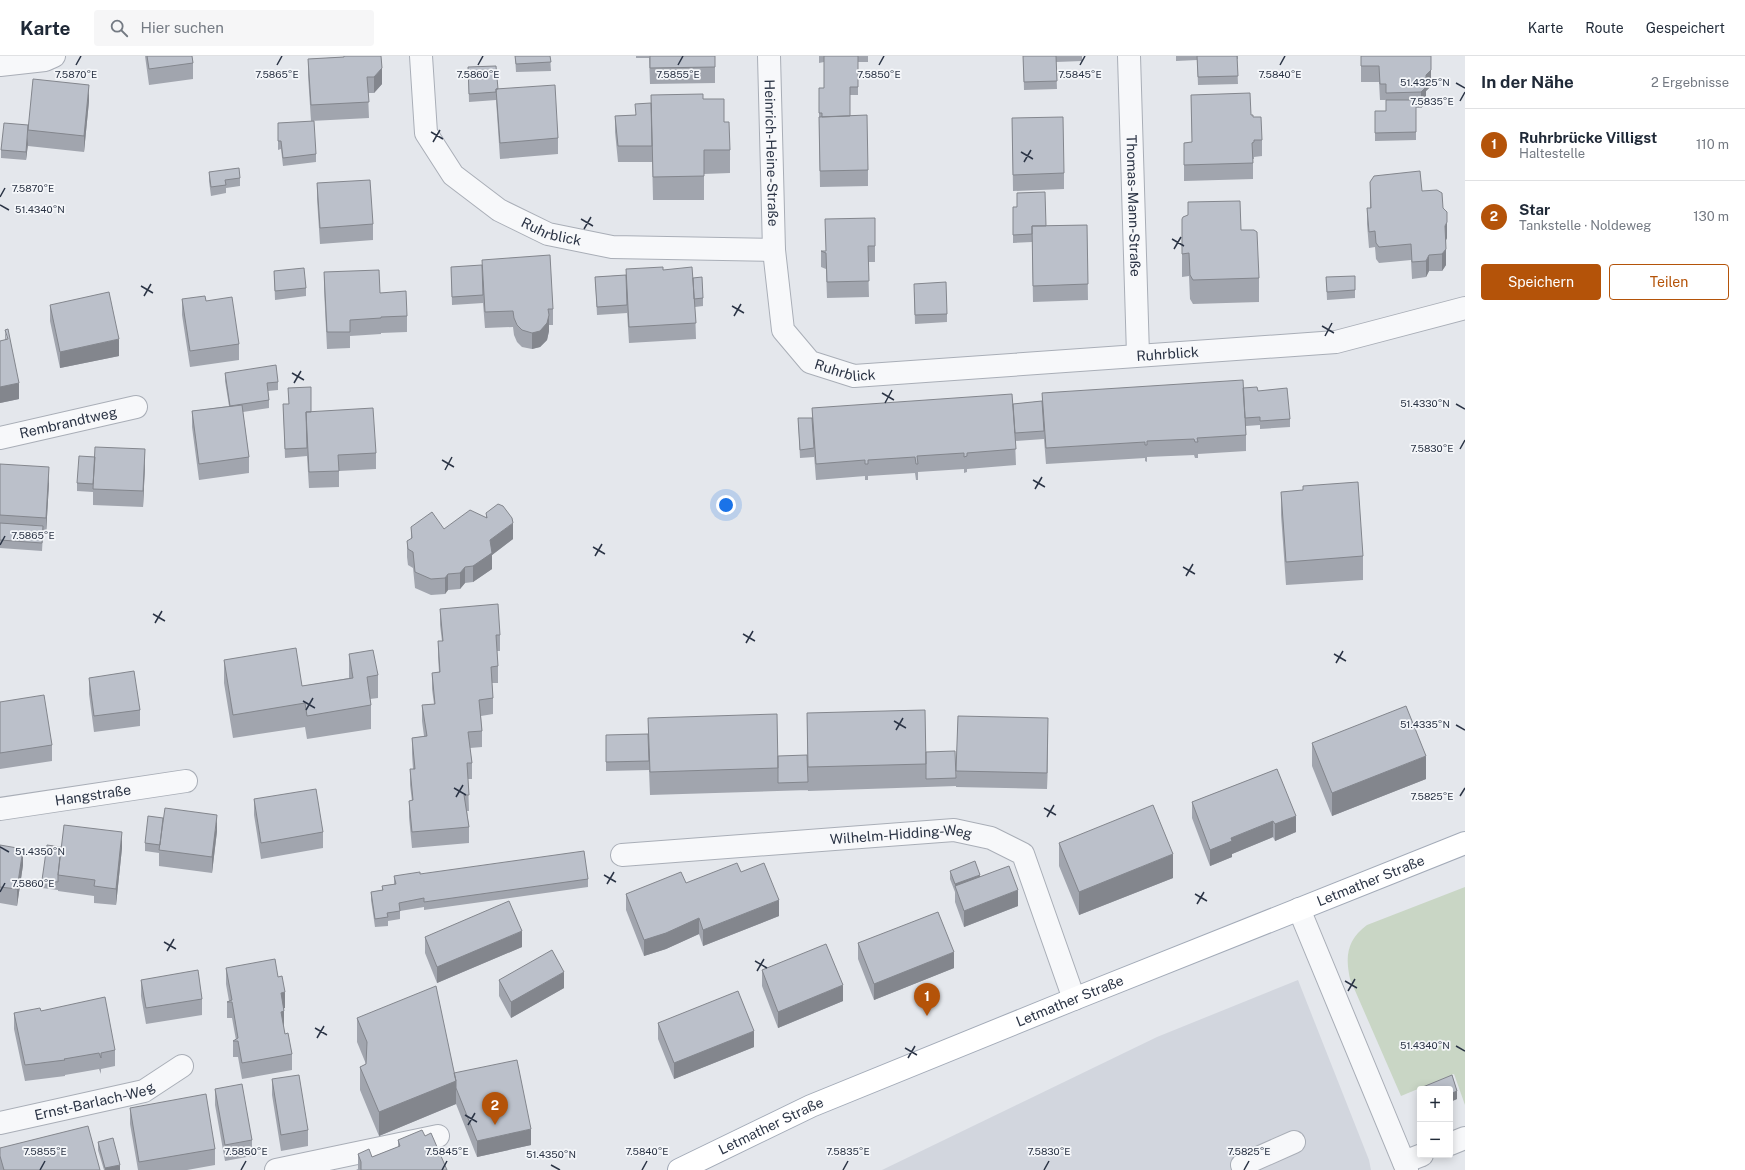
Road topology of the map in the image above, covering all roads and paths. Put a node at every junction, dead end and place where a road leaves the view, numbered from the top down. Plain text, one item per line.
1 (54, 56) edge
2 (422, 56) edge
3 (769, 56) edge
4 (1129, 56) edge
5 (0, 65) edge
6 (774, 250) junction
7 (1465, 308) edge
8 (1138, 355) junction
9 (136, 407) dead end
10 (0, 438) edge
11 (186, 781) dead end
12 (0, 809) edge
13 (1465, 843) edge
14 (622, 855) dead end
15 (1300, 910) junction
16 (1074, 999) junction
17 (182, 1066) dead end
18 (0, 1123) edge
19 (438, 1136) dead end
20 (1465, 1138) edge
21 (1294, 1142) dead end
22 (1453, 1143) edge
23 (1271, 1162) edge
24 (1411, 1162) edge
25 (276, 1170) edge
26 (680, 1170) edge
27 (1244, 1170) edge

1 - 5 street
2 - 6 street, Ruhrblick
3 - 6 street, Heinrich-Heine-Straße
4 - 8 street, Thomas-Mann-Straße
6 - 8 street, Ruhrblick
7 - 8 street, Ruhrblick
9 - 10 street, Rembrandtweg
11 - 12 street, Hangstraße
13 - 15 main road, Letmather Straße
14 - 16 street, Wilhelm-Hidding-Weg
15 - 16 main road, Letmather Straße
15 - 24 street
16 - 26 main road, Letmather Straße
17 - 18 street, Ernst-Barlach-Weg
19 - 25 street
20 - 22 street
21 - 23 street
23 - 27 street

